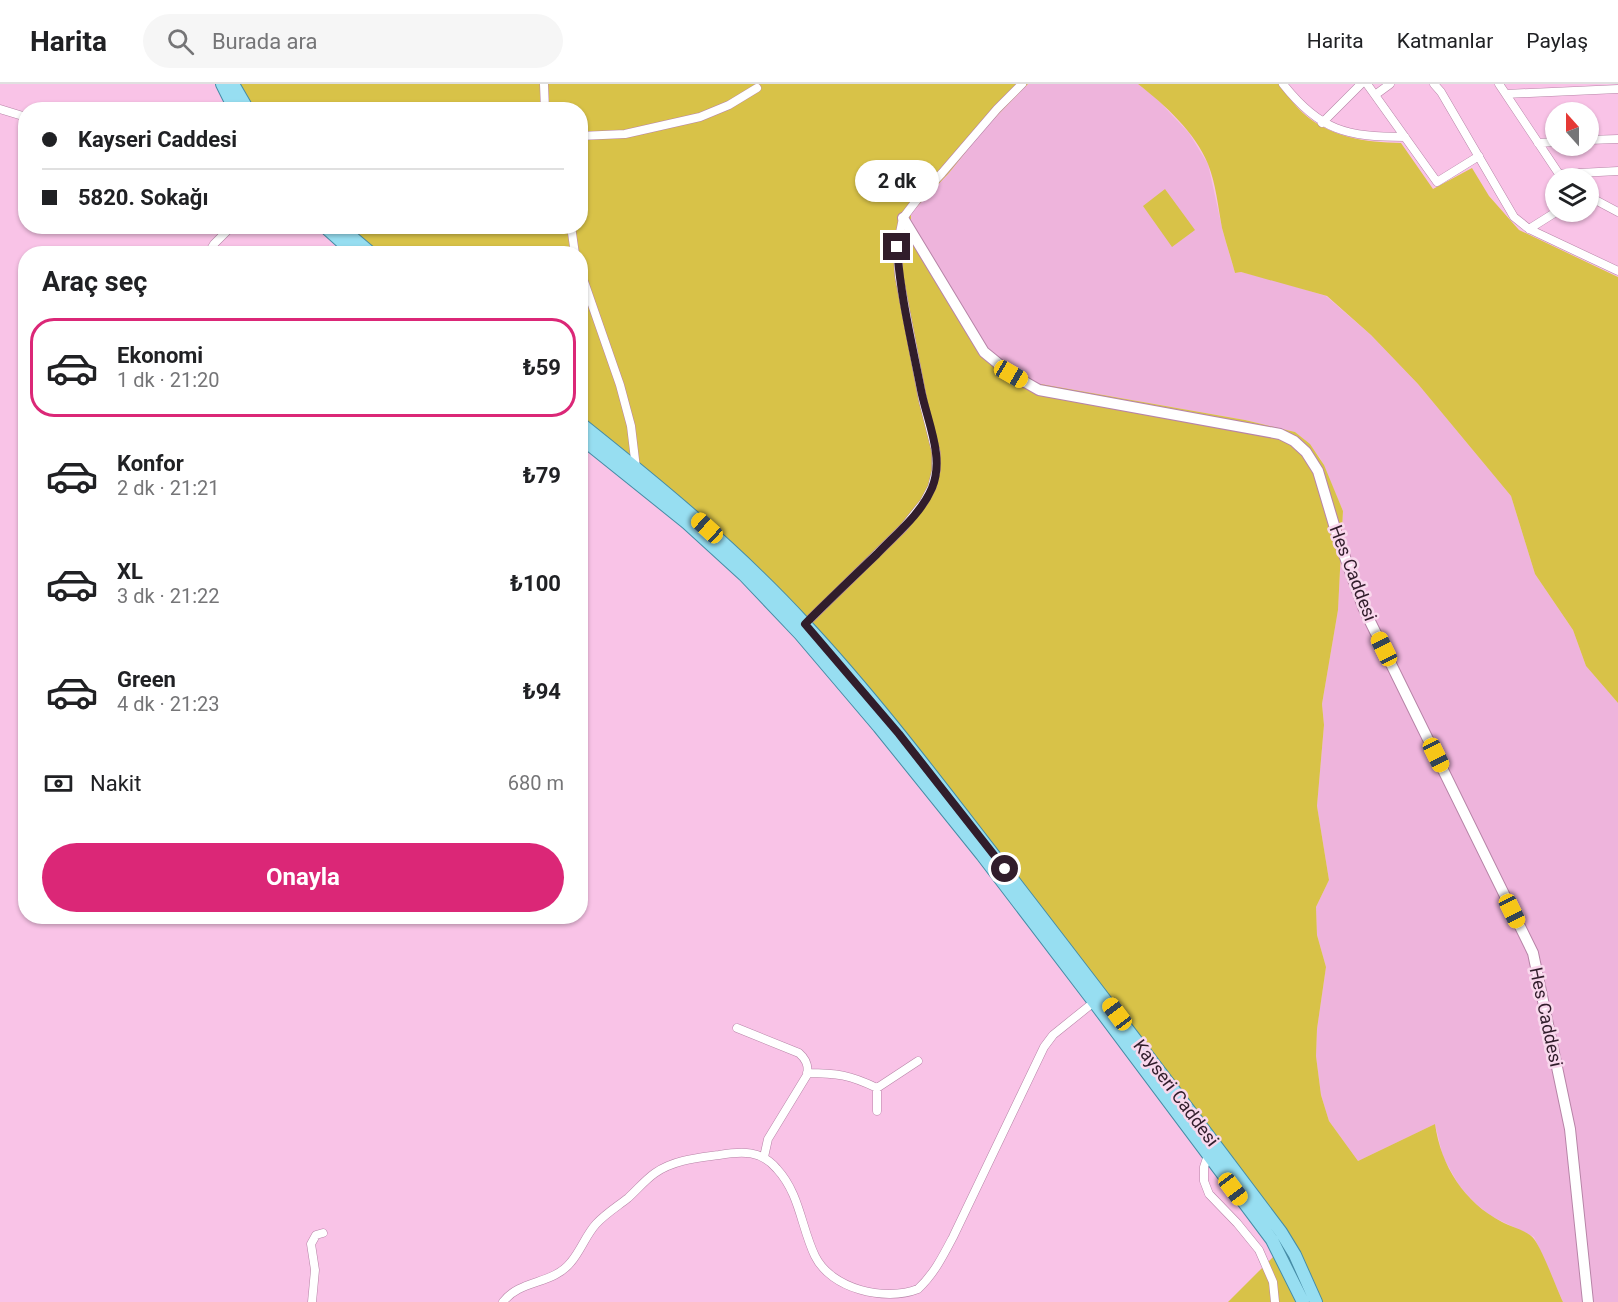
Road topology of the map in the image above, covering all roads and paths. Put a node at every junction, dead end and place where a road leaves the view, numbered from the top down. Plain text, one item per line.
1 (222, 84) edge
2 (233, 84) edge
3 (544, 84) edge
4 (1022, 84) edge
5 (1283, 84) edge
6 (1361, 84) edge
7 (1367, 84) edge
8 (1390, 84) edge
9 (1434, 84) edge
10 (1499, 84) edge
11 (1593, 87) edge
12 (757, 88) dead end
13 (1618, 89) edge
14 (1506, 94) junction
15 (1375, 95) junction
16 (231, 102) edge
17 (243, 102) edge
18 (545, 102) edge
19 (0, 109) edge
20 (18, 115) edge
21 (1323, 123) junction
22 (588, 136) edge
23 (1405, 137) junction
24 (1618, 139) edge
25 (1599, 140) edge
26 (1538, 143) junction
27 (1545, 143) edge
28 (1479, 156) junction
29 (1556, 168) edge
30 (1618, 171) edge
31 (1599, 173) edge
32 (1599, 202) edge
33 (1618, 212) edge
34 (903, 218) junction
35 (1545, 219) edge
36 (1529, 229) junction
37 (224, 234) edge
38 (333, 234) edge
39 (348, 234) edge
40 (213, 246) edge
41 (346, 246) edge
42 (363, 246) edge
43 (1618, 271) edge
44 (588, 293) edge
45 (588, 429) edge
46 (588, 443) edge
47 (636, 468) junction
48 (805, 624) junction
49 (1098, 999) junction
50 (736, 1028) dead end
51 (918, 1061) dead end
52 (807, 1073) junction
53 (877, 1088) junction
54 (877, 1112) dead end
55 (1208, 1155) junction
56 (764, 1157) junction
57 (324, 1233) dead end
58 (312, 1302) edge
59 (503, 1302) edge
60 (1275, 1302) edge
61 (1303, 1302) edge
62 (1316, 1302) edge
63 (1588, 1302) edge

1 - 16 main road
2 - 17 main road
3 - 18 street
4 - 34 street
5 - 21 street
6 - 21 street
7 - 15 street
8 - 15 street
9 - 28 street
10 - 14 street
11 - 13 street
11 - 14 street
12 - 22 street
14 - 26 street
15 - 23 street
19 - 20 street
21 - 23 street
23 - 28 street
24 - 25 street
26 - 27 street
26 - 29 street
28 - 36 street
30 - 31 street
32 - 33 street
34 - 48 street
34 - 63 street, Hes Caddesi
35 - 36 street
36 - 43 street
37 - 40 street
38 - 41 main road
39 - 42 main road
44 - 47 street
45 - 47 main road, Kayseri Caddesi
46 - 49 main road, Kayseri Caddesi
47 - 48 main road, Kayseri Caddesi
48 - 49 main road, Kayseri Caddesi
49 - 55 main road, Kayseri Caddesi
49 - 56 street
49 - 62 main road, Kayseri Caddesi
50 - 52 street
51 - 53 street
52 - 53 street
52 - 56 street
53 - 54 street
55 - 60 street
55 - 61 main road, Kayseri Caddesi
56 - 59 street
57 - 58 street

